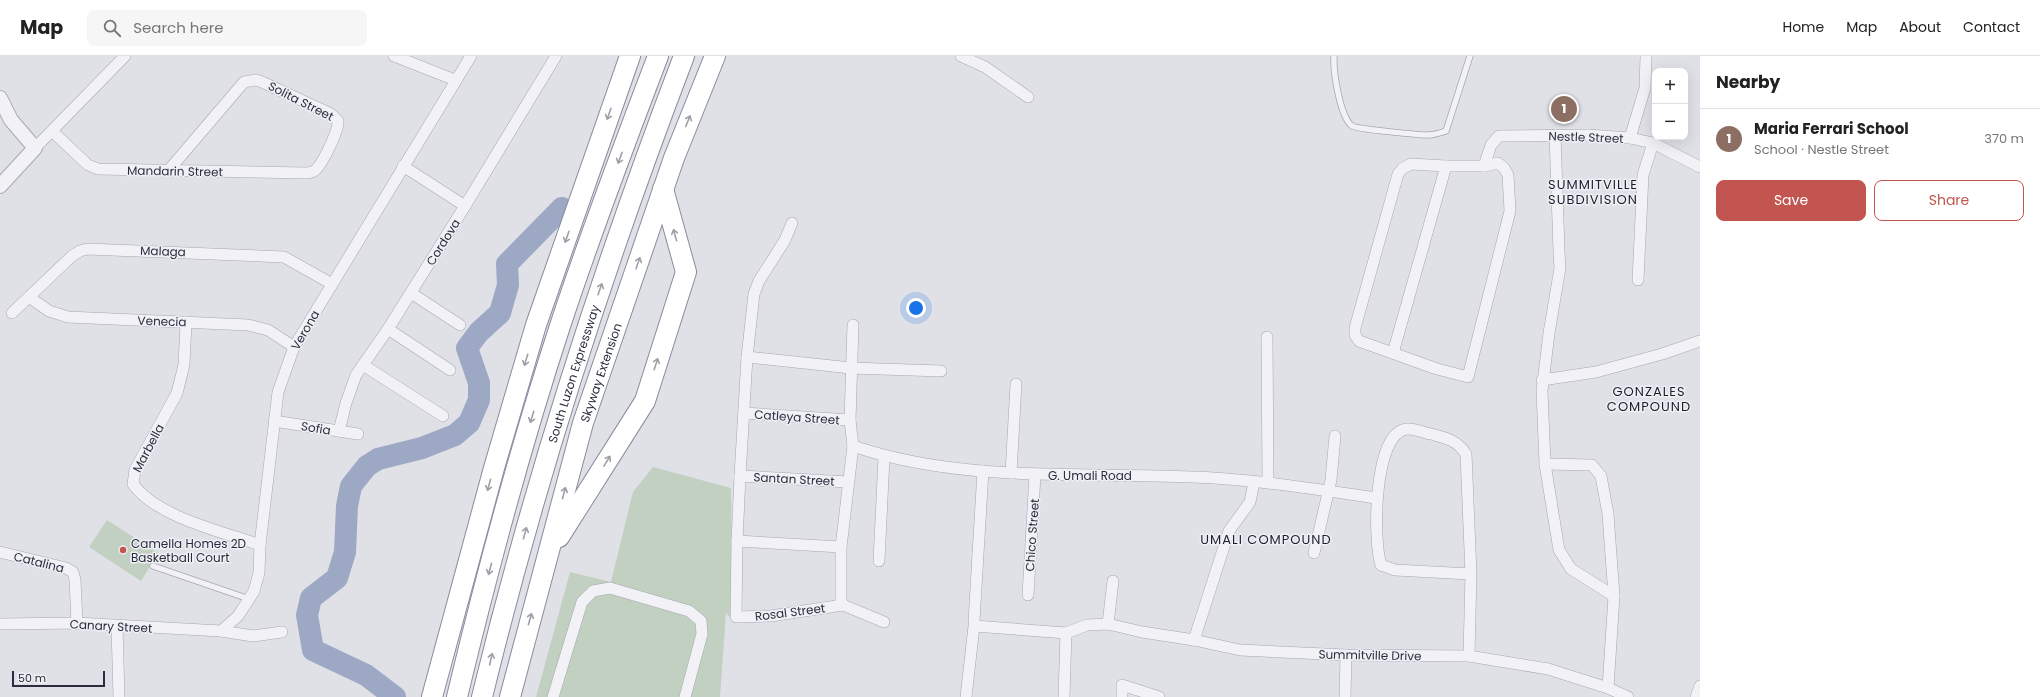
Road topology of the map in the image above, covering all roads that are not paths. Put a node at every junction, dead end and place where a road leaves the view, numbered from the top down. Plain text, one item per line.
1 (125, 56) edge
2 (394, 56) edge
3 (471, 56) edge
4 (556, 56) edge
5 (630, 56) edge
6 (658, 56) edge
7 (684, 56) edge
8 (715, 56) edge
9 (961, 56) edge
10 (1334, 56) edge
11 (1470, 56) edge
12 (1646, 56) edge
13 (455, 80) junction
14 (1028, 97) dead end
15 (0, 98) edge
16 (52, 131) junction
17 (1555, 135) junction
18 (1630, 138) junction
19 (1653, 143) junction
20 (35, 148) junction
21 (403, 166) junction
22 (1446, 166) junction
23 (1484, 166) junction
24 (1700, 167) edge
25 (168, 171) junction
26 (312, 173) joint
27 (0, 186) edge
28 (663, 189) junction
29 (465, 206) junction
30 (792, 222) dead end
31 (1638, 280) dead end
32 (332, 284) junction
33 (411, 293) junction
34 (30, 298) junction
35 (12, 313) dead end
36 (186, 322) junction
37 (460, 325) dead end
38 (853, 325) dead end
39 (388, 329) junction
40 (1267, 337) dead end
41 (1700, 341) edge
42 (294, 346) junction
43 (1393, 354) junction
44 (747, 357) junction
45 (363, 365) junction
46 (851, 368) junction
47 (450, 370) dead end
48 (941, 371) dead end
49 (1542, 380) junction
50 (1016, 384) dead end
51 (744, 413) junction
52 (443, 416) dead end
53 (850, 420) junction
54 (274, 421) junction
55 (339, 432) junction
56 (358, 434) dead end
57 (1335, 436) dead end
58 (853, 446) junction
59 (884, 456) junction
60 (1545, 464) junction
61 (983, 471) junction
62 (1011, 472) junction
63 (1035, 475) junction
64 (740, 476) junction
65 (848, 482) junction
66 (1254, 482) junction
67 (1268, 482) junction
68 (1328, 491) junction
69 (1376, 498) junction
70 (737, 541) junction
71 (260, 545) junction
72 (841, 547) junction
73 (0, 552) edge
74 (548, 553) junction
75 (1314, 553) dead end
76 (879, 561) dead end
77 (153, 566) dead end
78 (1471, 574) junction
79 (1113, 581) dead end
80 (1028, 595) dead end
81 (1614, 596) junction
82 (249, 599) junction
83 (843, 605) junction
84 (974, 621) dead end
85 (884, 622) dead end
86 (77, 623) junction
87 (0, 624) edge
88 (1108, 624) junction
89 (117, 626) junction
90 (221, 631) junction
91 (282, 632) dead end
92 (1066, 633) junction
93 (1194, 640) junction
94 (1346, 655) junction
95 (1469, 656) junction
96 (1700, 686) edge
97 (1608, 688) junction
98 (119, 697) edge
99 (432, 697) edge
100 (457, 697) edge
101 (482, 697) edge
102 (510, 697) edge
103 (553, 697) edge
104 (685, 697) edge
105 (966, 697) edge
106 (1064, 697) edge
107 (1122, 697) edge
108 (1159, 697) edge
109 (1344, 697) edge
110 (1628, 697) edge
111 (1696, 697) edge

1 - 16 street
2 - 13 street
3 - 13 street, Verona
4 - 29 street, Cordova
5 -> 99 highway
6 -> 100 highway, South Luzon Expressway
101 -> 7 highway, South Luzon Expressway
28 -> 8 highway, Skyway Extension
9 - 14 street
10 - 11 lane
12 - 18 street
13 - 21 street, Verona
15 - 20 street
16 - 20 street
16 - 25 street, Mandarin Street
17 - 18 street, Nestle Street
17 - 23 street, Nestle Street
17 - 49 street
18 - 19 street, Nestle Street
19 - 24 street, Nestle Street
19 - 31 street
20 - 27 street
21 - 29 street
21 - 32 street, Verona
22 - 23 street
22 - 43 street
22 - 43 street
23 - 43 street
25 - 26 street, Mandarin Street
25 - 26 street, Solita Street
74 -> 28 highway, Skyway Extension
74 -> 28 highway
29 - 33 street, Cordova
30 - 44 street
32 - 34 street, Malaga
32 - 42 street, Verona
33 - 37 street
33 - 39 street, Cordova
34 - 35 street, Malaga
34 - 36 street, Venecia
36 - 42 street, Venecia
36 - 71 street, Marbella
38 - 46 street
39 - 45 street, Cordova
39 - 47 street
40 - 67 street
41 - 49 street
42 - 54 street, Verona
44 - 46 street
44 - 51 street
45 - 52 street
45 - 55 street, Cordova
46 - 48 street
46 - 53 street
49 - 60 street
50 - 62 street
51 - 53 street, Catleya Street
51 - 64 street
53 - 58 street
54 - 55 street, Sofia
54 - 71 street, Verona
55 - 56 street, Sofia
57 - 68 street
58 - 59 street, G. Umali Road
58 - 65 street
59 - 61 street, G. Umali Road
59 - 76 street
60 - 81 street
60 - 81 street
61 - 62 street, G. Umali Road
61 - 84 street
62 - 63 street, G. Umali Road
63 - 66 street, G. Umali Road
63 - 80 street, Chico Street
64 - 65 street, Santan Street
64 - 70 street
65 - 72 street
66 - 67 street, G. Umali Road
66 - 93 street
67 - 68 street, G. Umali Road
68 - 69 street, G. Umali Road
68 - 75 street
69 - 78 street
69 - 78 street
70 - 72 street
70 - 83 street, Rosal Street
71 - 82 street, Verona
72 - 83 street
73 - 86 street, Catalina
102 -> 74 highway, Skyway Extension
77 - 82 lane
78 - 95 street
79 - 88 street
81 - 97 street
82 - 90 street, Verona
83 - 85 street
86 - 87 street, Canary Street
86 - 89 street, Canary Street
88 - 92 street, Summitville Drive
88 - 93 street, Summitville Drive
89 - 90 street, Canary Street
89 - 98 street
90 - 91 street, Canary Street
92 - 105 street
92 - 106 street
93 - 94 street, Summitville Drive
94 - 95 street, Summitville Drive
94 - 109 street
95 - 97 street, Summitville Drive
96 - 111 street
97 - 110 street, Summitville Drive
103 - 104 street
107 - 108 street

